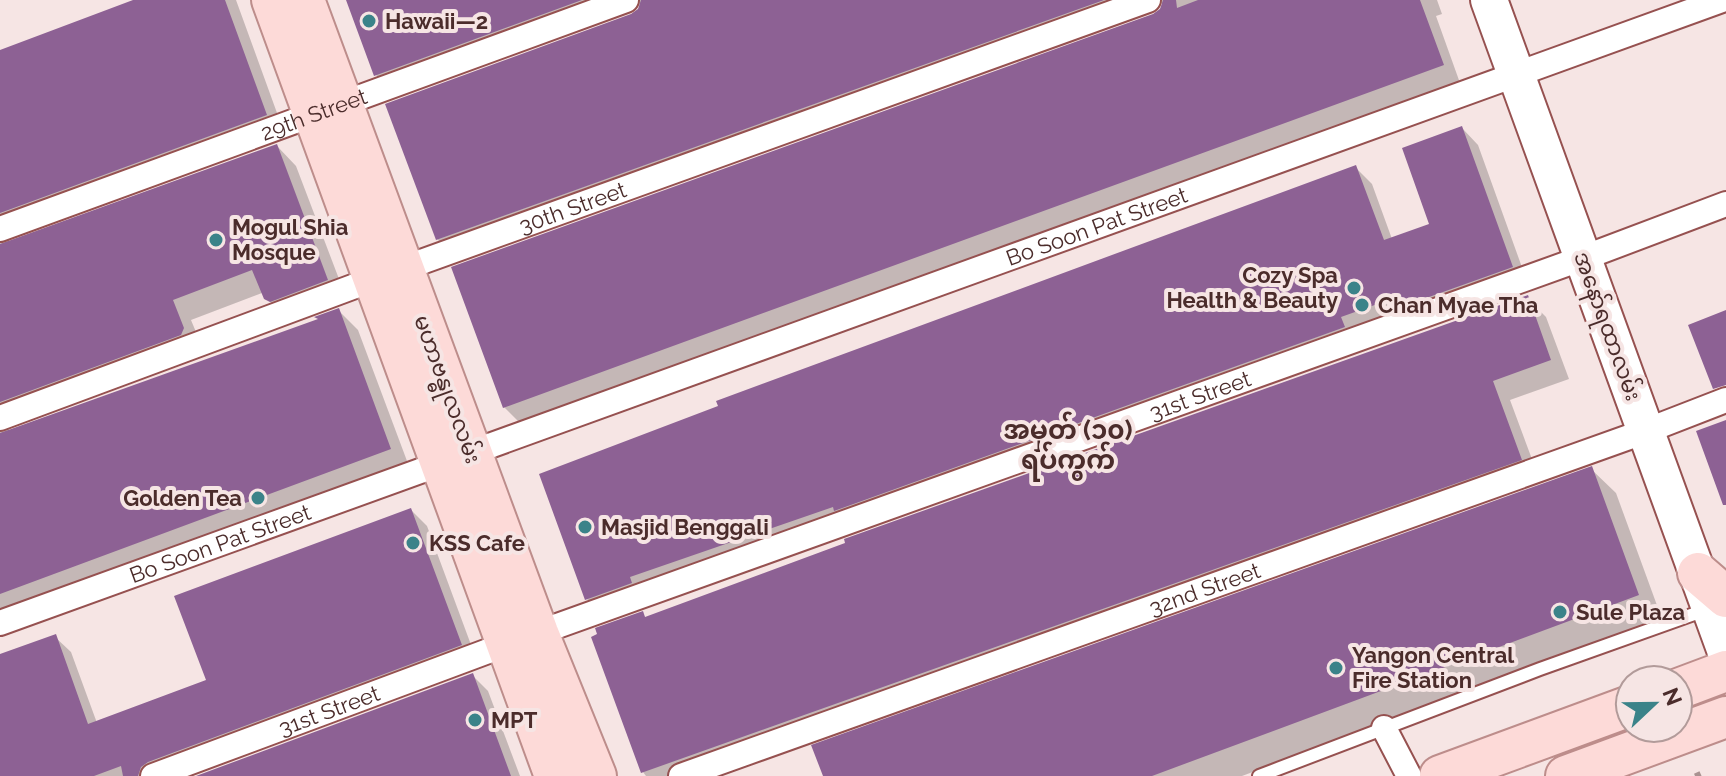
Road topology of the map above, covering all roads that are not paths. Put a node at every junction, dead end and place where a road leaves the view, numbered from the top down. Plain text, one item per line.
1 (272, 0) edge
2 (304, 0) edge
3 (626, 0) edge
4 (1148, 0) edge
5 (1489, 0) edge
6 (1722, 0) edge
7 (1516, 75) junction
8 (328, 109) junction
9 (1726, 204) edge
10 (0, 229) edge
11 (1583, 258) junction
12 (389, 273) junction
13 (1726, 400) edge
14 (0, 418) edge
15 (1646, 431) junction
16 (456, 458) junction
17 (1712, 593) edge
18 (0, 623) edge
19 (522, 638) junction
20 (1726, 652) edge
21 (1726, 671) edge
22 (1694, 683) edge
23 (1614, 712) edge
24 (1726, 717) edge
25 (1384, 728) junction
26 (153, 776) edge
27 (555, 776) edge
28 (596, 776) edge
29 (681, 776) edge
30 (1259, 776) edge
31 (1409, 776) edge
32 (1440, 776) edge
33 (1566, 776) edge

1 - 8 main road, မဟာဗန္ဓုလလမ်း
2 - 8 main road, မဟာဗန္ဓုလလမ်း
3 - 8 street, 29th Street
4 - 12 street, 30th Street
5 - 7 main road, အနော်ရထာလမ်း
6 - 7 street, Bo Soon Pat Street
7 - 11 main road, အနော်ရထာလမ်း
7 - 16 street, Bo Soon Pat Street
8 - 10 street, 29th Street
8 - 12 main road, မဟာဗန္ဓုလလမ်း
9 - 11 street, 31st Street
11 - 15 main road, အနော်ရထာလမ်း
11 - 19 street, 31st Street
12 - 14 street, 30th Street
12 - 16 main road, မဟာဗန္ဓုလလမ်း
13 - 15 street, 32nd Street
15 - 17 main road, အနော်ရထာလမ်း
15 - 29 street, 32nd Street
16 - 18 street, Bo Soon Pat Street
16 - 19 main road, မဟာဗန္ဓုလလမ်း
17 - 20 main road, အနော်ရထာလမ်း
17 - 25 lane
19 - 26 street, 31st Street
19 - 27 main road, မဟာဗန္ဓုလလမ်း
19 - 28 main road, မဟာဗန္ဓုလလမ်း
21 - 22 main road
23 - 32 main road
24 - 33 main road
25 - 30 lane
25 - 31 street

